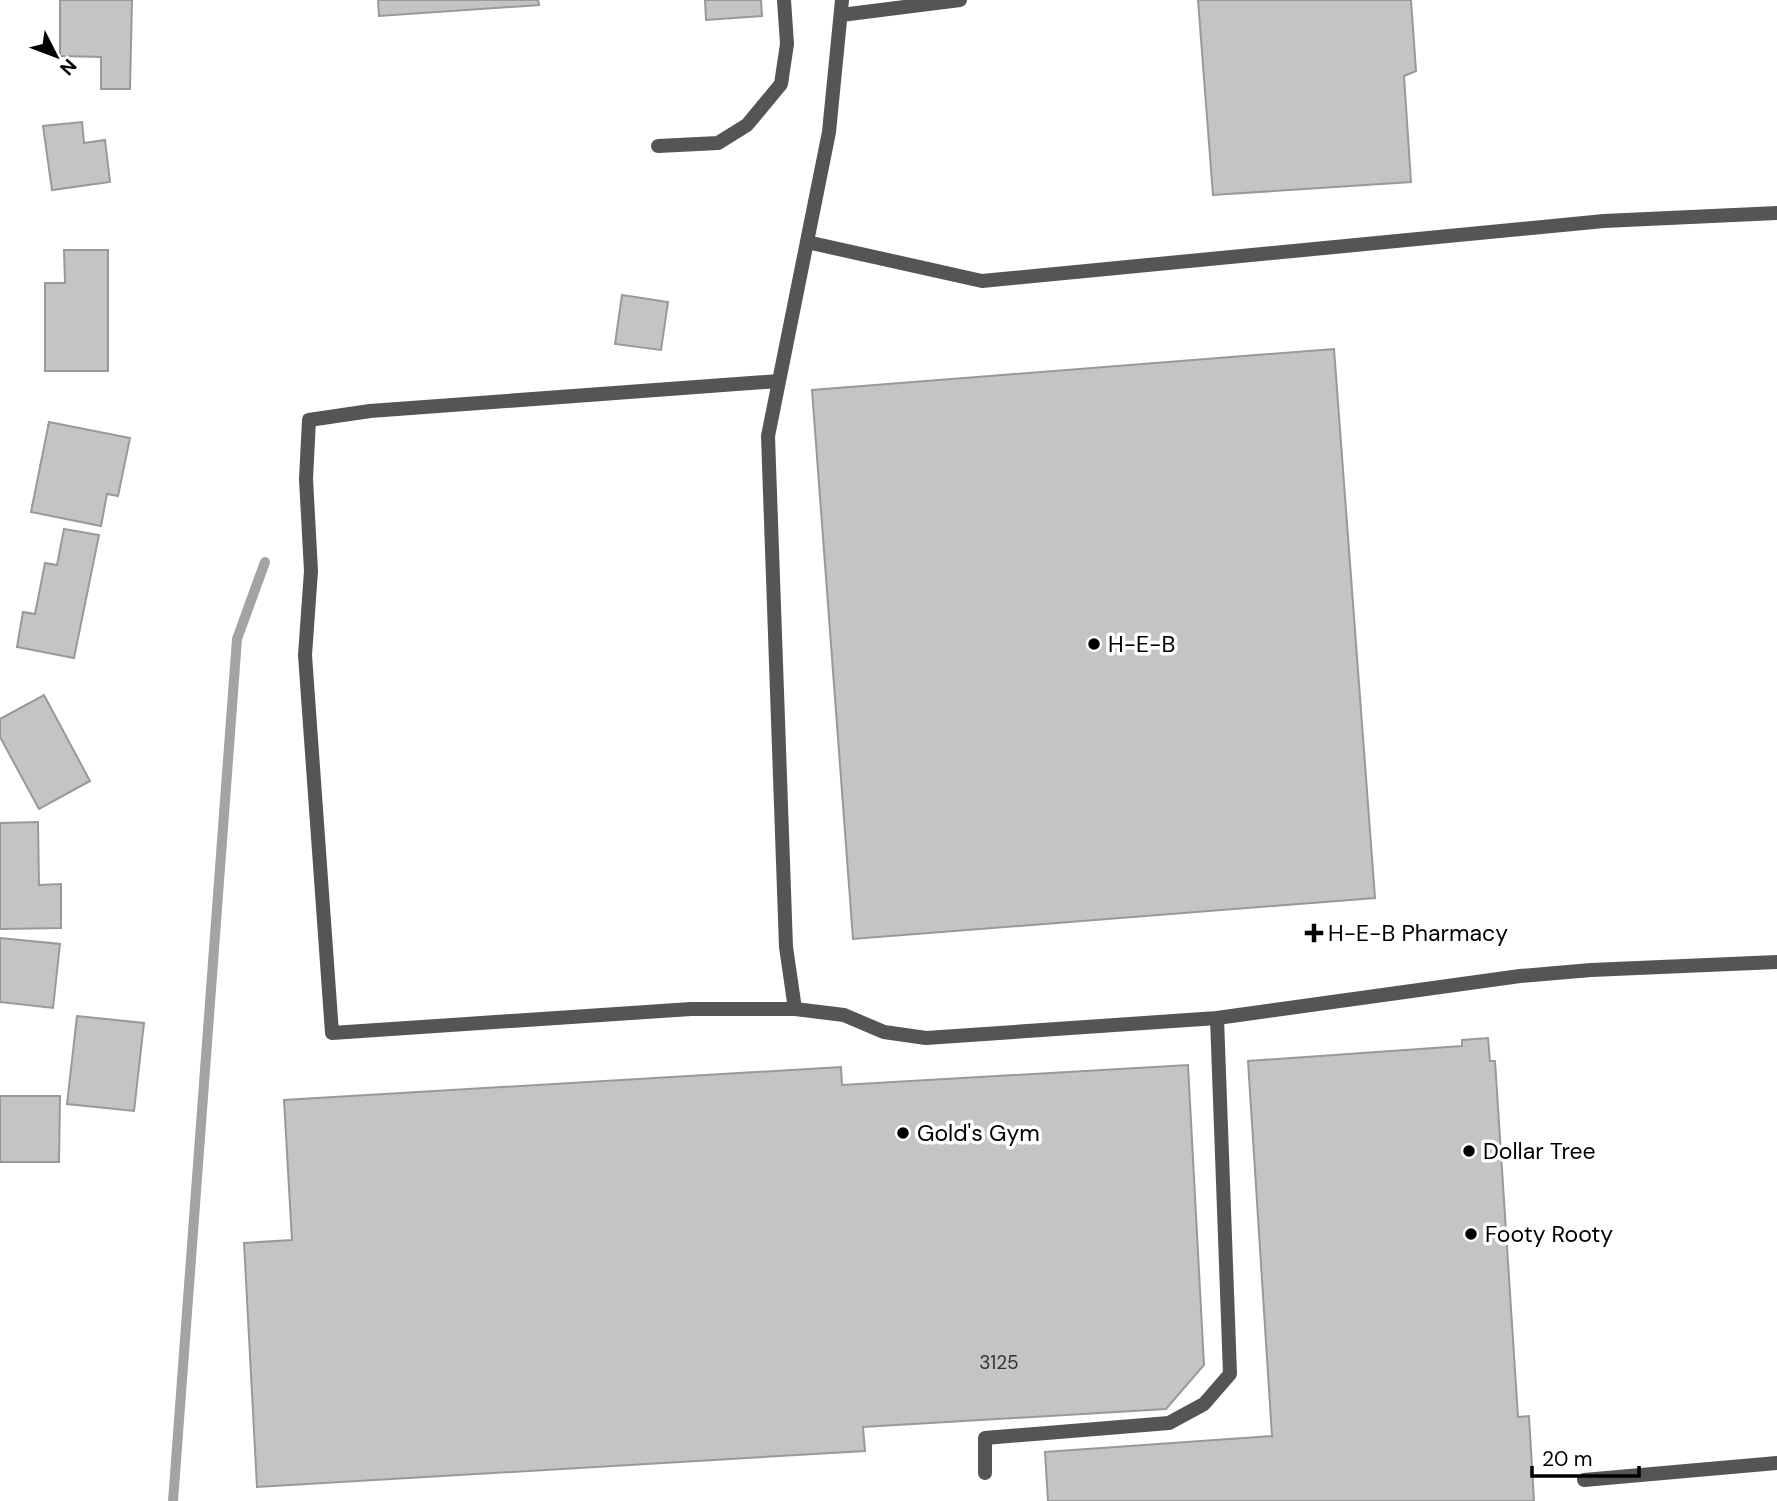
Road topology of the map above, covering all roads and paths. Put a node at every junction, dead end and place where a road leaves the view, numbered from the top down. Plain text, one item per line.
1 (784, 0) edge
2 (842, 0) edge
3 (960, 0) edge
4 (841, 15) junction
5 (658, 146) dead end
6 (1777, 213) edge
7 (807, 242) junction
8 (779, 381) junction
9 (1777, 962) edge
10 (795, 1010) junction
11 (1217, 1018) junction
12 (1777, 1463) edge
13 (985, 1473) dead end
14 (1584, 1480) dead end

1 - 5 lane
2 - 4 lane
3 - 4 lane
4 - 7 lane
6 - 7 lane
7 - 8 lane
8 - 10 lane
8 - 10 lane
9 - 11 lane
10 - 11 lane
11 - 13 lane
12 - 14 lane

